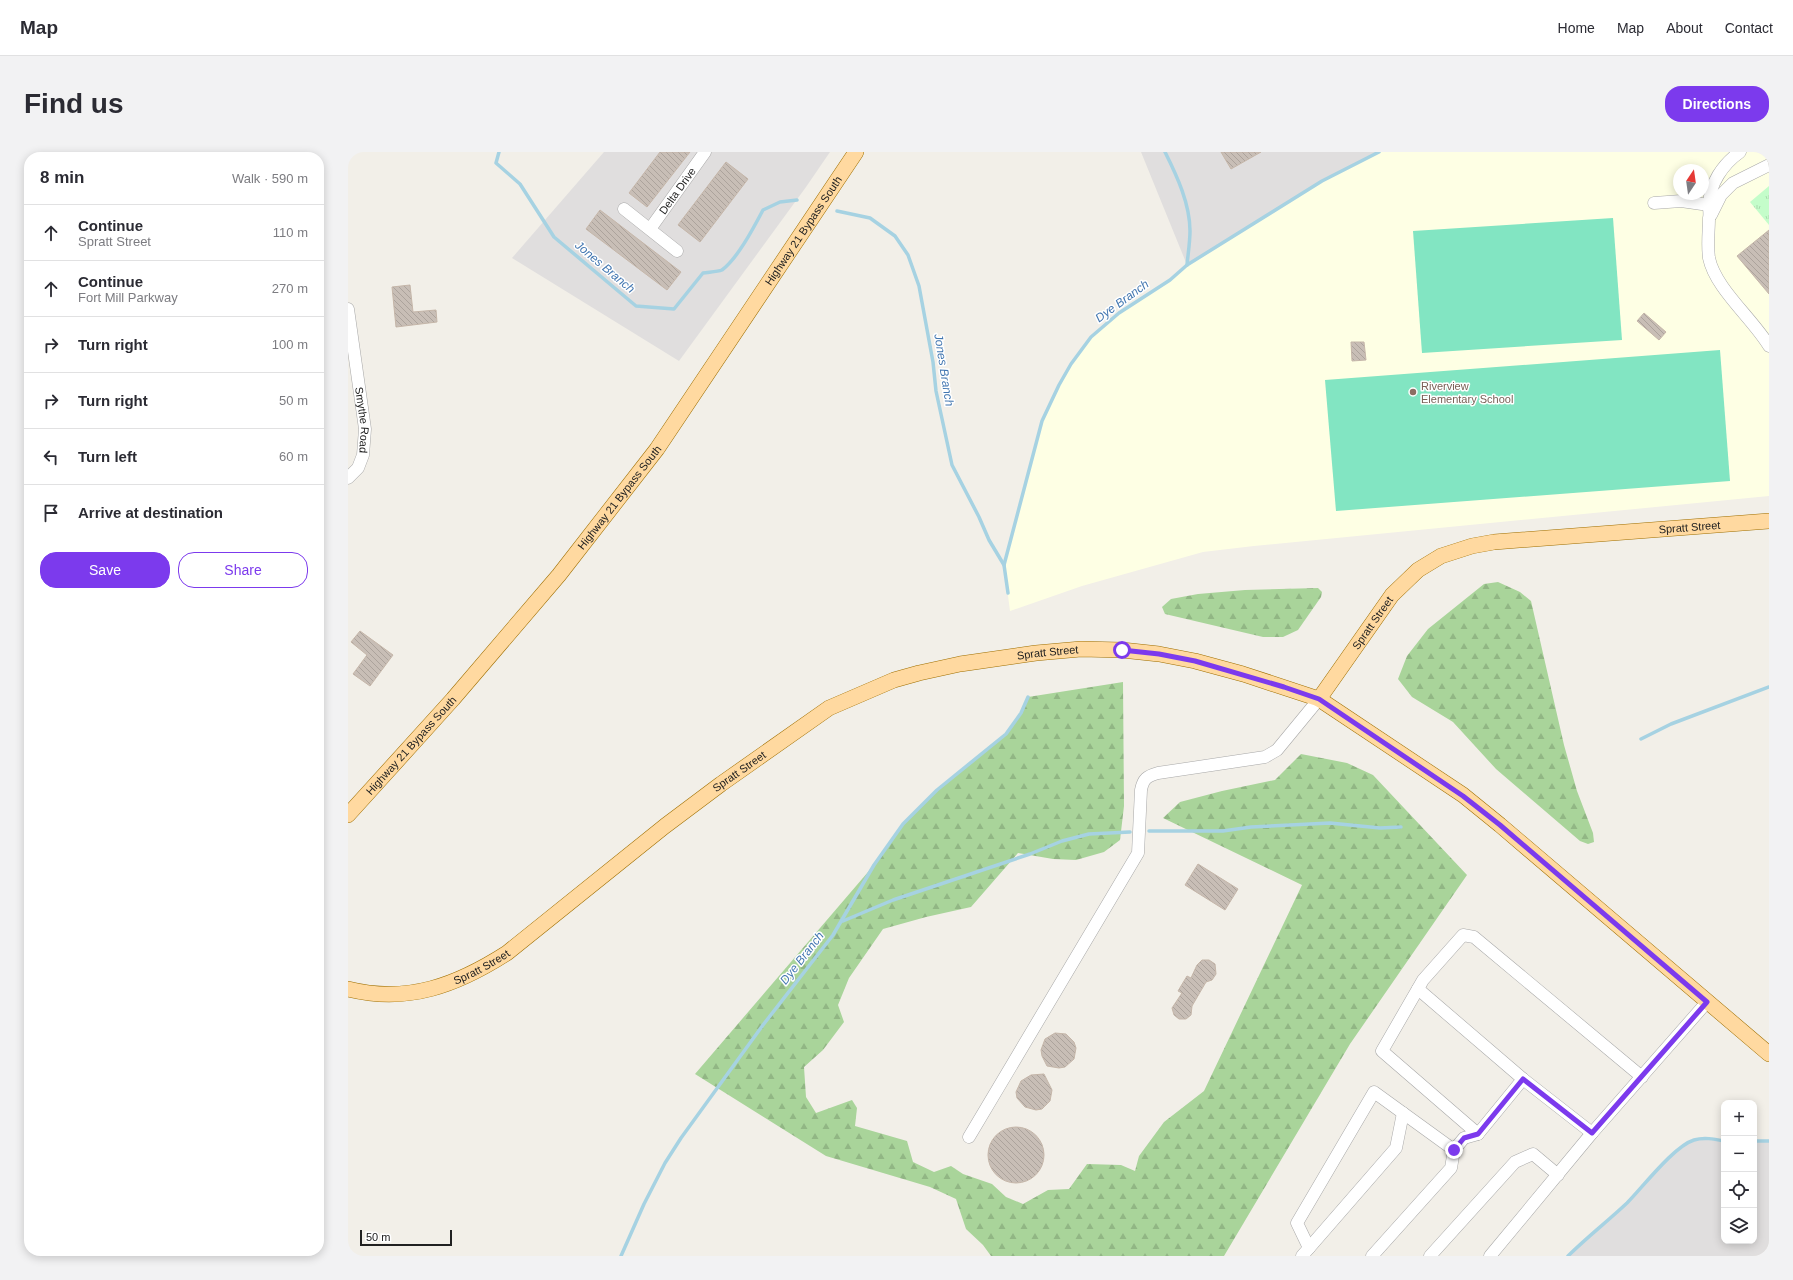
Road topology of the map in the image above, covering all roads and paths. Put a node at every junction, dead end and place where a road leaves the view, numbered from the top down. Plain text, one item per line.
1 (705, 152) edge
2 (856, 152) edge
3 (1740, 152) edge
4 (1769, 165) edge
5 (1654, 203) dead end
6 (1709, 205) junction
7 (624, 209) dead end
8 (1710, 218) junction
9 (650, 229) junction
10 (677, 251) dead end
11 (348, 309) edge
12 (1769, 346) edge
13 (348, 478) edge
14 (1769, 521) edge
15 (1319, 699) junction
16 (348, 816) edge
17 (1418, 989) junction
18 (352, 991) edge
19 (1707, 1002) junction
20 (1769, 1054) edge
21 (1642, 1077) junction
22 (1523, 1079) junction
23 (1403, 1113) junction
24 (1592, 1133) junction
25 (1478, 1134) junction
26 (969, 1137) dead end
27 (1454, 1150) junction
28 (1558, 1175) junction
29 (1305, 1252) edge
30 (1372, 1256) edge
31 (1430, 1256) edge
32 (1490, 1256) edge

1 - 9 street, Delta Drive
2 - 16 main road, Highway 21 Bypass South
3 - 6 street
4 - 8 street
5 - 6 street
6 - 8 street
7 - 9 street
8 - 12 street
9 - 10 street
11 - 13 street, Smythe Road
14 - 15 main road, Spratt Street
15 - 18 main road, Spratt Street
15 - 19 main road
15 - 26 street
17 - 21 street
17 - 22 street
17 - 25 street
19 - 20 main road
19 - 21 street
21 - 24 street
22 - 24 street
22 - 25 street
23 - 27 street
23 - 29 street
23 - 29 street
24 - 28 street
25 - 27 street
27 - 30 street
28 - 31 street
28 - 32 street

